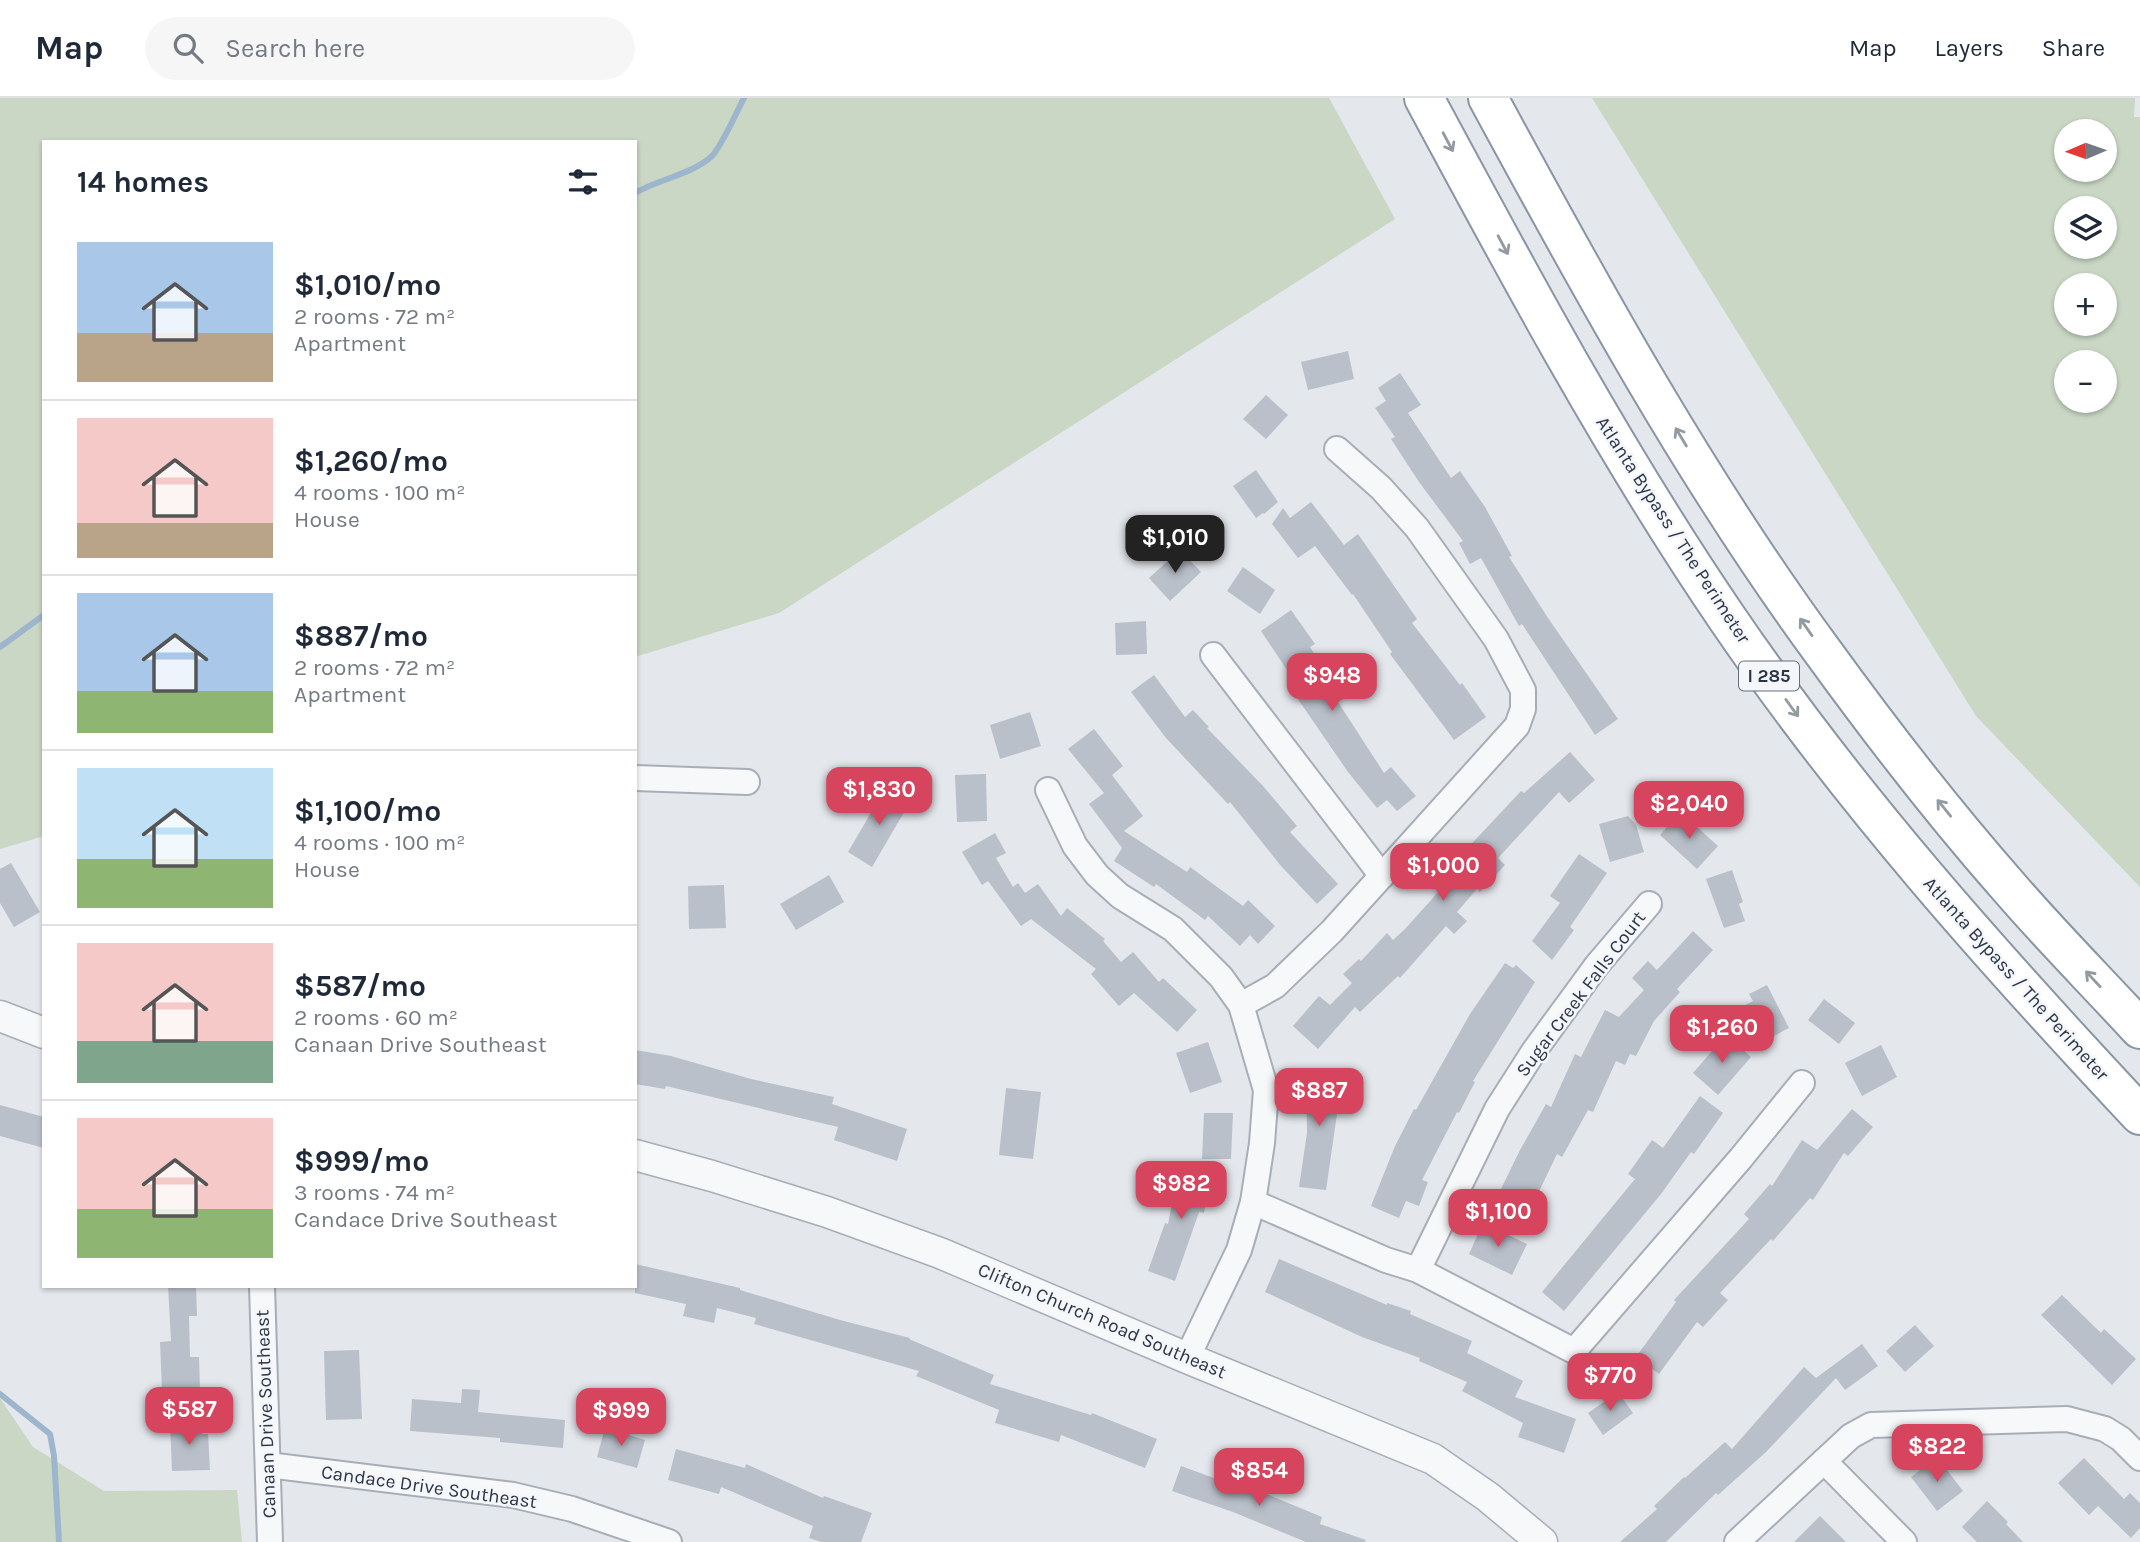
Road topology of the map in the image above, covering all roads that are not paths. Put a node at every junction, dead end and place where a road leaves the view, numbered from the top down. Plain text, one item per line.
1 (1424, 98) edge
2 (1488, 98) edge
3 (1337, 449) dead end
4 (1213, 655) dead end
5 (637, 778) edge
6 (747, 782) dead end
7 (1048, 790) dead end
8 (1382, 876) junction
9 (1649, 904) dead end
10 (1241, 1005) junction
11 (0, 1016) edge
12 (2140, 1029) edge
13 (42, 1032) edge
14 (1802, 1083) dead end
15 (2140, 1115) edge
16 (637, 1156) edge
17 (1254, 1202) junction
18 (1418, 1270) junction
19 (262, 1288) edge
20 (1187, 1358) junction
21 (2140, 1458) edge
22 (1824, 1461) junction
23 (268, 1465) junction
24 (270, 1542) edge
25 (669, 1542) edge
26 (1542, 1542) edge
27 (1737, 1542) edge
28 (1904, 1542) edge

1 -> 15 highway, Atlanta Bypass / The Perimeter / I 285
12 -> 2 highway, I 285
3 - 8 street
4 - 8 street
5 - 6 street
7 - 10 street
8 - 10 street
9 - 18 street, Sugar Creek Falls Court
10 - 17 street
11 - 13 street
14 - 18 street
16 - 20 street, Clifton Church Road Southeast
17 - 18 street
17 - 20 street
19 - 23 street, Canaan Drive Southeast
20 - 26 street, Clifton Church Road Southeast
21 - 22 street
22 - 27 street
22 - 28 street
23 - 24 street, Canaan Drive Southeast
23 - 25 street, Candace Drive Southeast

